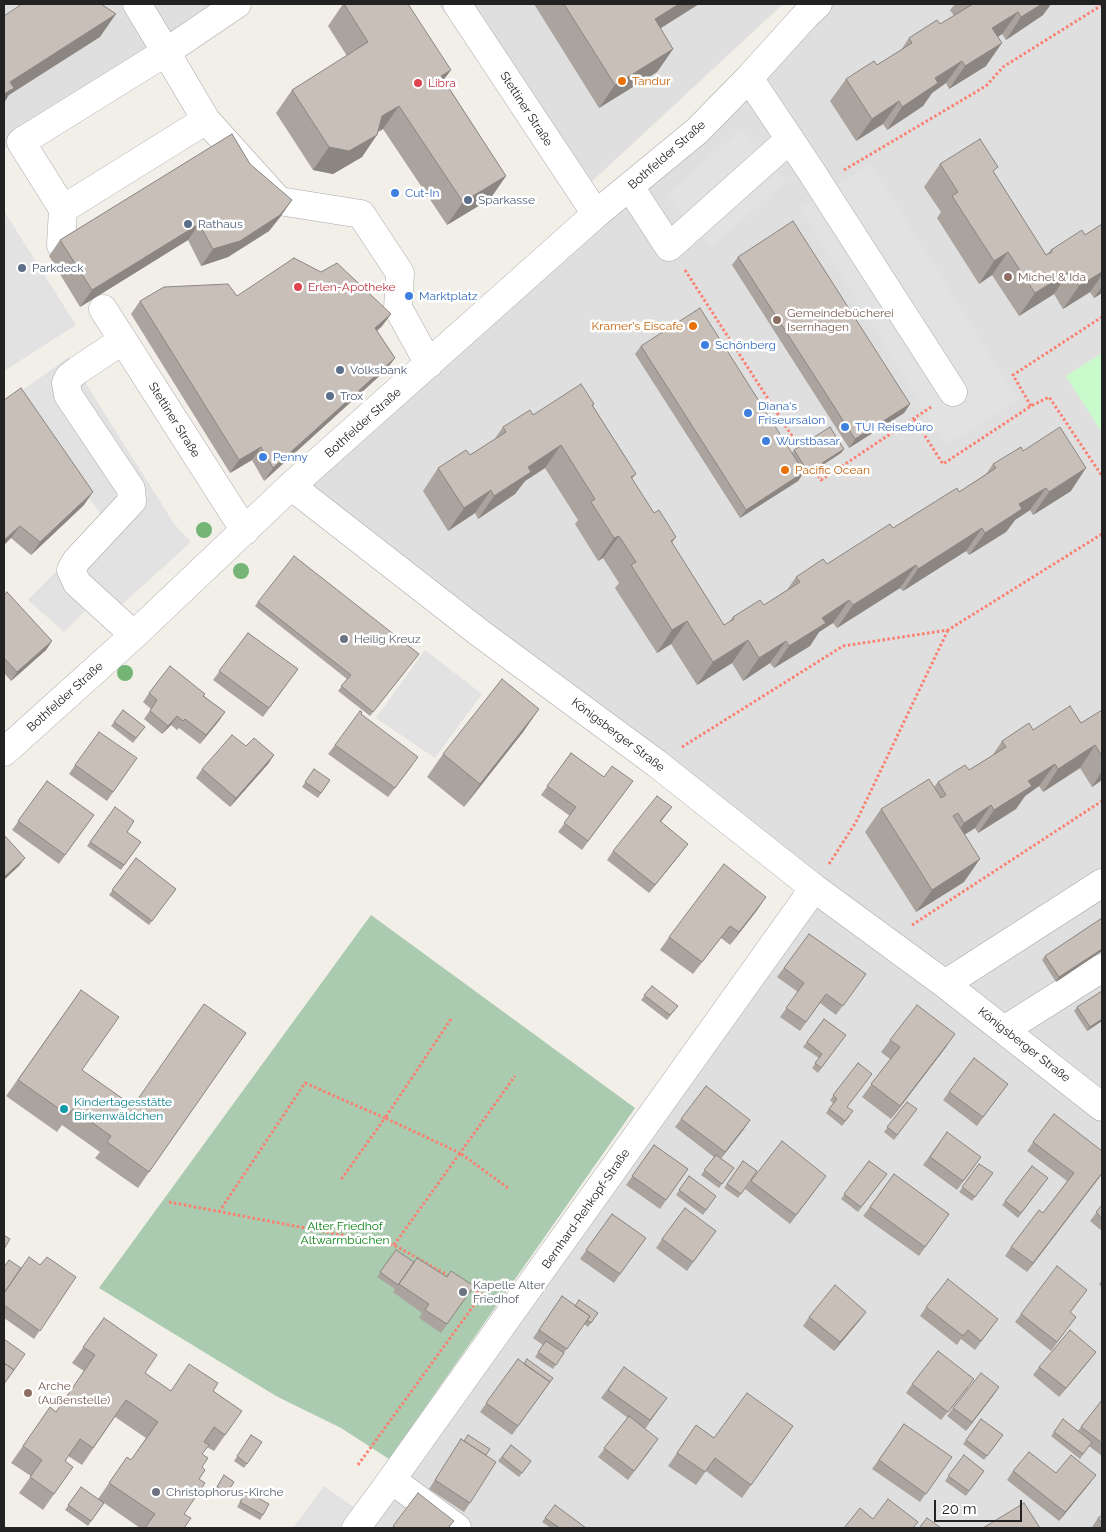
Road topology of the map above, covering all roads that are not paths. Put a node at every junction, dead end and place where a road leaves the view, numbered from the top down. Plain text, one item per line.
1 (137, 4) edge
2 (237, 4) edge
3 (457, 4) edge
4 (818, 4) edge
5 (166, 52) junction
6 (749, 78) junction
7 (206, 120) junction
8 (790, 139) junction
9 (630, 187) junction
10 (63, 209) junction
11 (596, 214) junction
12 (61, 245) edge
13 (103, 309) edge
14 (123, 340) junction
15 (429, 364) junction
16 (953, 392) road end
17 (291, 486) junction
18 (245, 531) junction
19 (134, 635) junction
20 (4, 752) edge
21 (1102, 883) edge
22 (814, 888) junction
23 (1102, 968) edge
24 (945, 984) junction
25 (1004, 1030) junction
26 (1102, 1107) edge
27 (392, 1480) junction
28 (356, 1528) edge
29 (457, 1528) edge

1 - 5 street
2 - 5 street
3 - 11 street, Stettiner Straße
4 - 6 street, Bothfelder Straße
5 - 7 street
5 - 10 street
6 - 8 street
6 - 9 street, Bothfelder Straße
7 - 10 street
7 - 15 street
8 - 9 street
8 - 16 street
9 - 11 street, Bothfelder Straße
10 - 12 street
11 - 15 street, Bothfelder Straße
13 - 14 street, Stettiner Straße
14 - 18 street, Stettiner Straße
14 - 19 street
15 - 17 street, Bothfelder Straße
17 - 18 street, Bothfelder Straße
17 - 22 street, Königsberger Straße
18 - 19 street, Bothfelder Straße
19 - 20 street, Bothfelder Straße
21 - 24 street
22 - 24 street, Königsberger Straße
22 - 27 street, Bernhard-Rehkopf-Straße
23 - 25 street
24 - 25 street, Königsberger Straße
25 - 26 street, Königsberger Straße
27 - 28 street, Bernhard-Rehkopf-Straße
27 - 29 street

